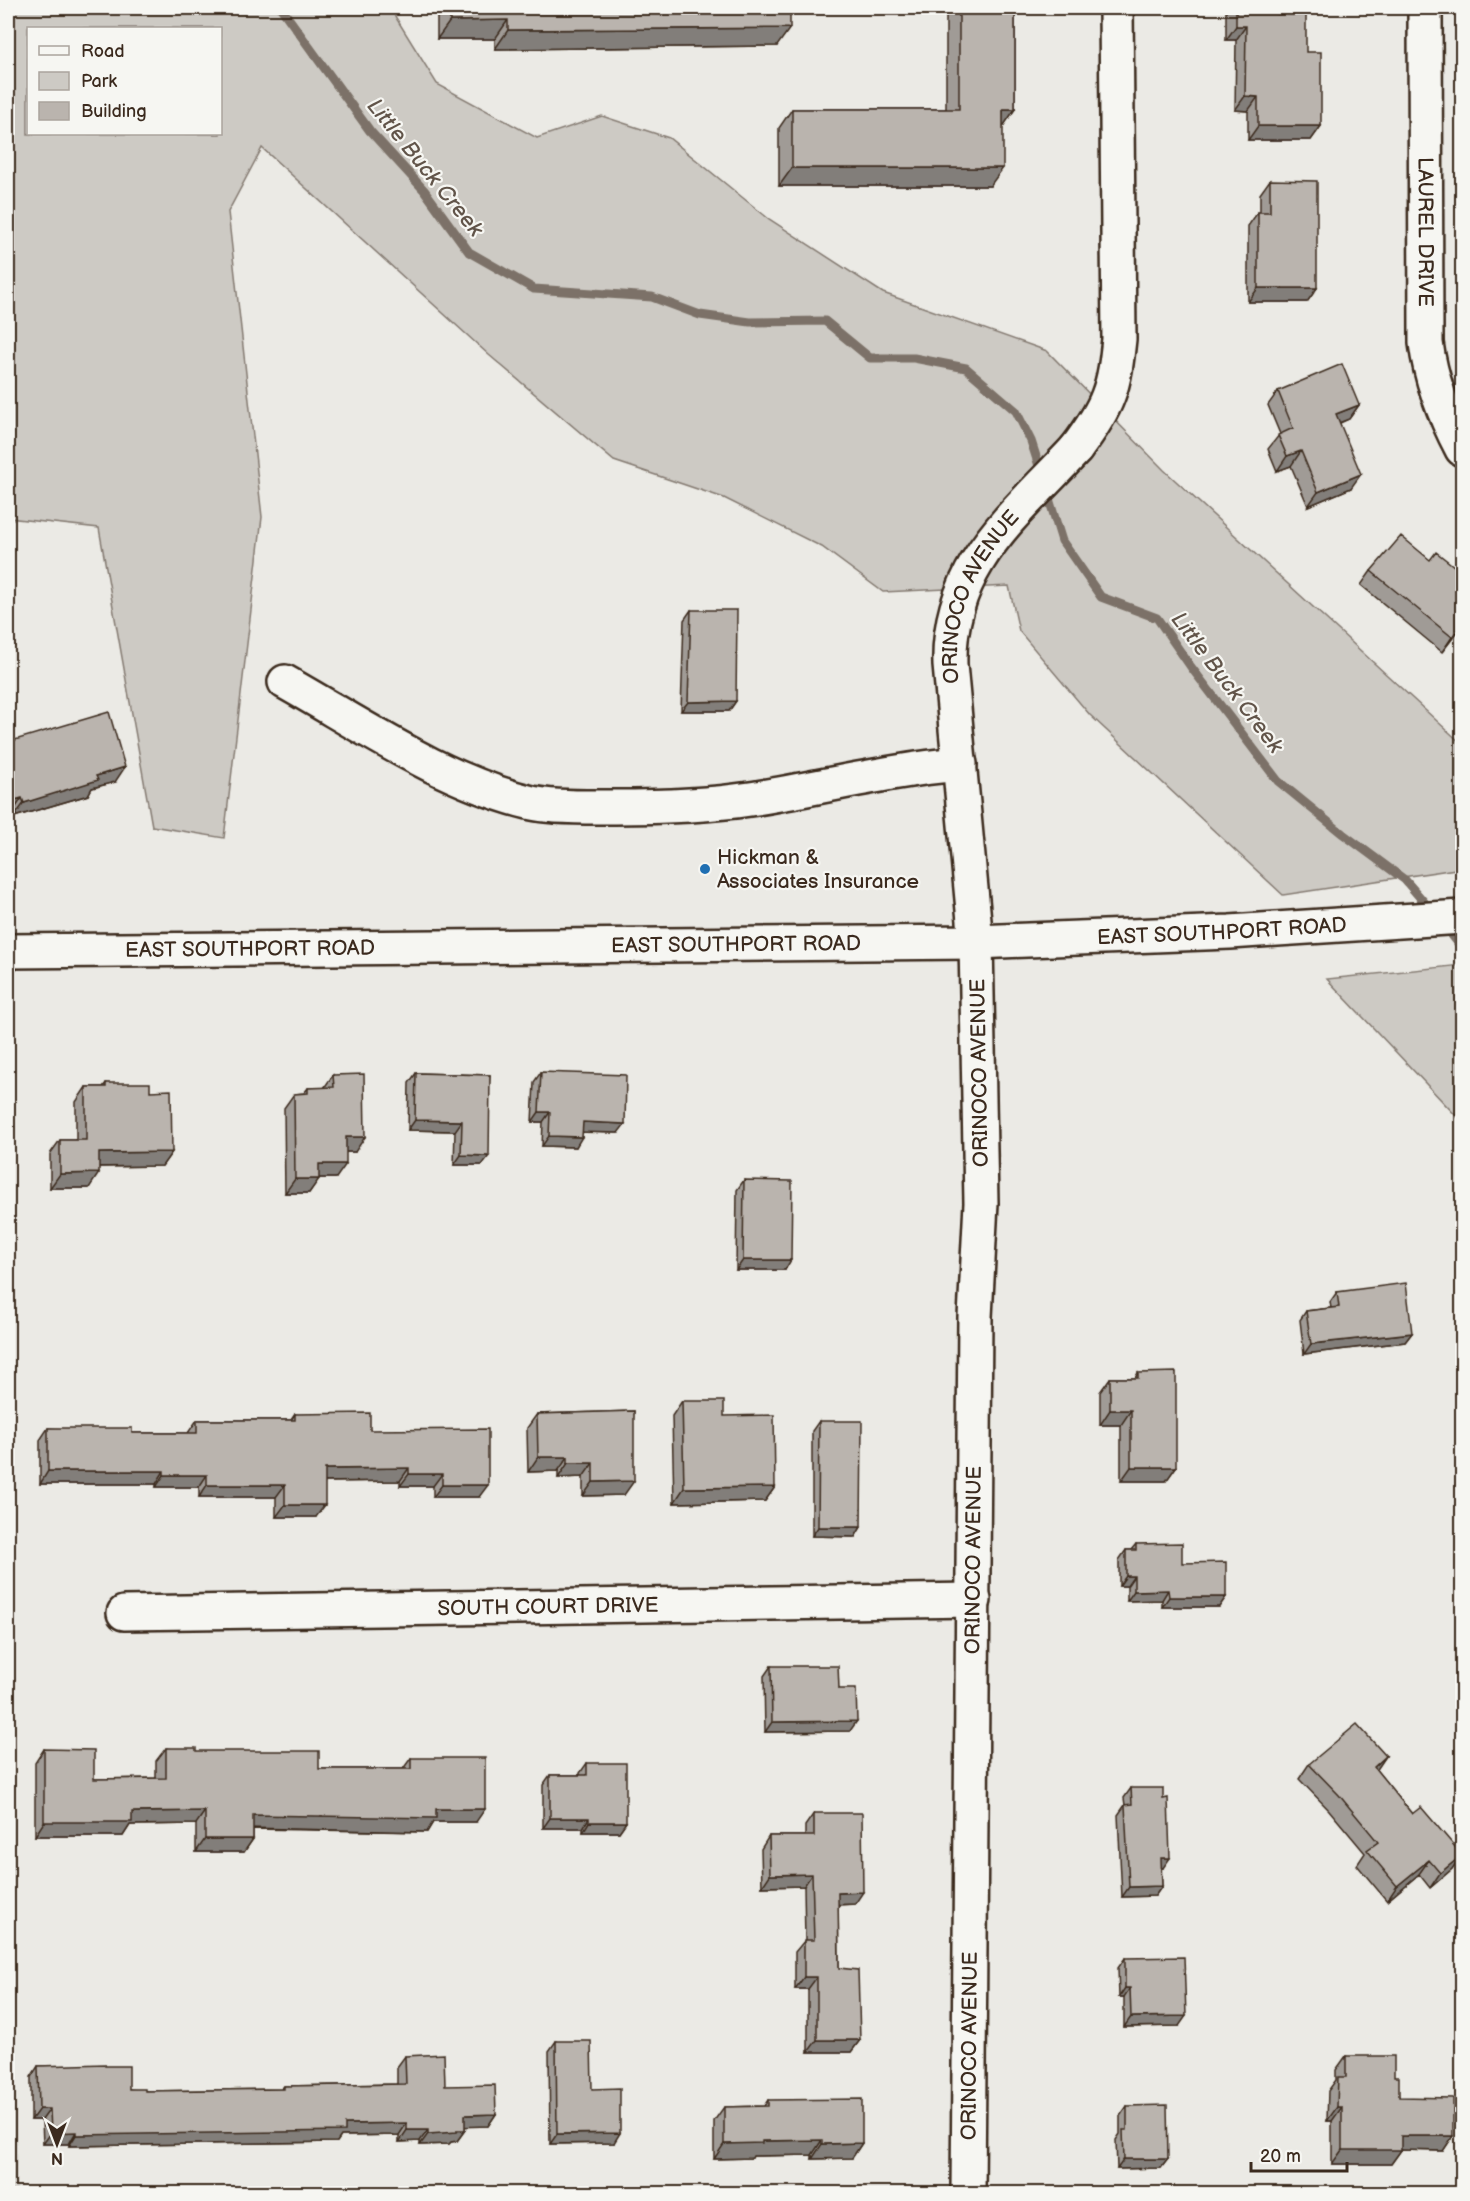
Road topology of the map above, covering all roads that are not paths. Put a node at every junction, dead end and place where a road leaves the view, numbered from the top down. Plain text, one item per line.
1 (1116, 8) edge
2 (1425, 8) edge
3 (1462, 449) edge
4 (285, 682) dead end
5 (960, 764) junction
6 (1462, 917) edge
7 (976, 942) junction
8 (8, 951) edge
9 (974, 1600) junction
10 (124, 1614) dead end
11 (968, 2193) edge

1 - 5 street, ORINOCO AVENUE
2 - 3 street, LAUREL DRIVE
4 - 5 street
5 - 7 street, ORINOCO AVENUE
6 - 7 street, EAST SOUTHPORT ROAD
7 - 8 street, EAST SOUTHPORT ROAD
7 - 9 street, ORINOCO AVENUE
9 - 10 street, SOUTH COURT DRIVE
9 - 11 street, ORINOCO AVENUE

